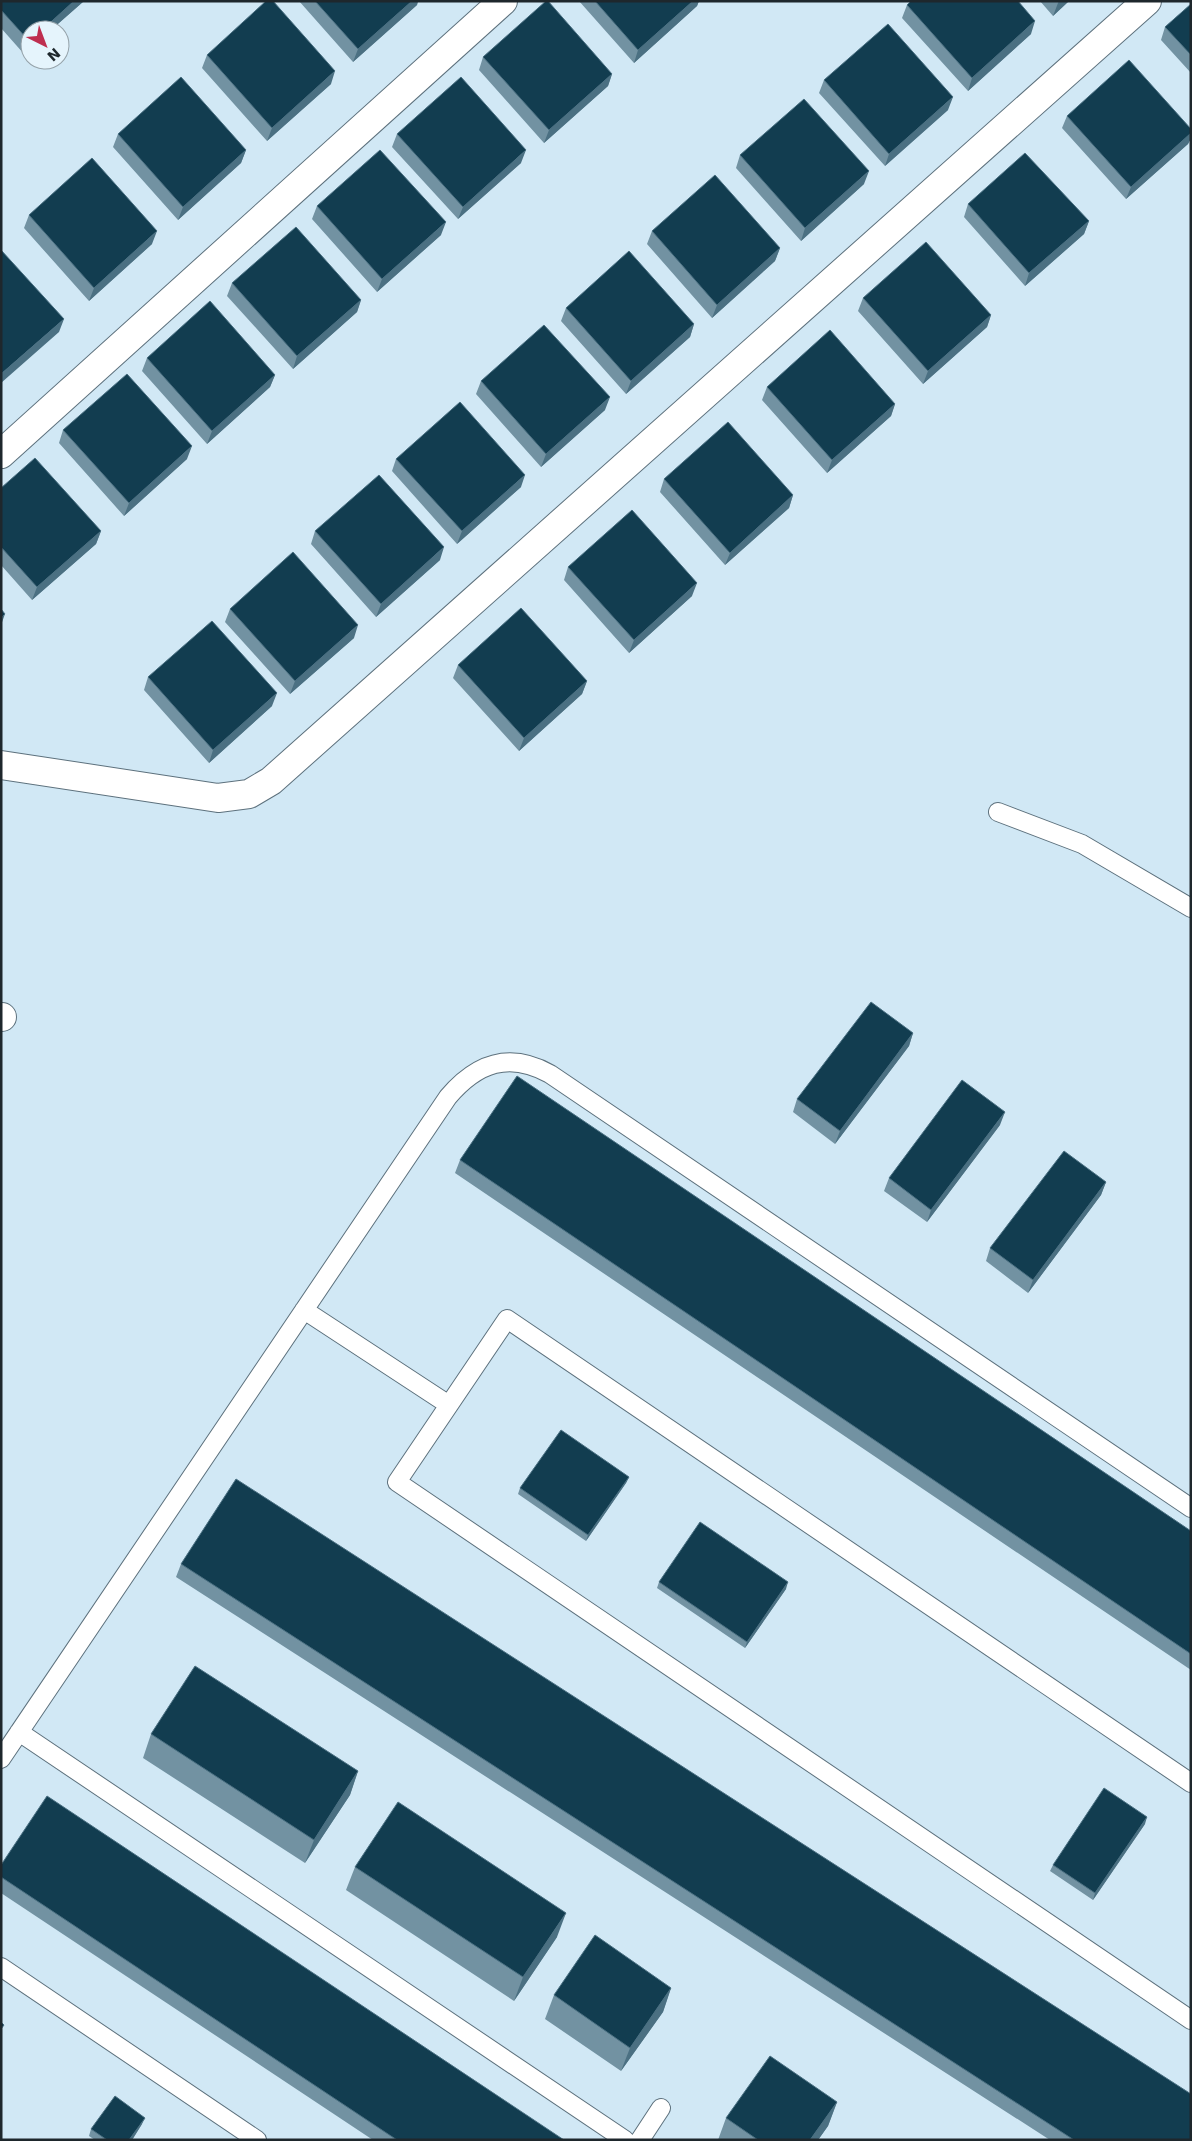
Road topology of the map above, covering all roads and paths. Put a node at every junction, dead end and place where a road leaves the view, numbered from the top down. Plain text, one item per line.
1 (503, 1) edge
2 (1147, 1) edge
3 (1, 454) edge
4 (1, 765) edge
5 (998, 812) dead end
6 (1191, 908) edge
7 (304, 1310) junction
8 (449, 1405) junction
9 (1191, 1508) edge
10 (19, 1732) junction
11 (1, 1759) edge
12 (1191, 1783) edge
13 (1, 1967) edge
14 (1191, 2020) edge
15 (661, 2108) dead end
16 (257, 2140) edge
17 (624, 2140) edge
18 (640, 2140) edge

1 - 3 street
2 - 4 street
5 - 6 lane
7 - 8 lane
7 - 9 lane
7 - 10 lane
8 - 12 lane
8 - 14 lane
10 - 11 lane
10 - 17 lane
13 - 16 lane
15 - 18 lane

